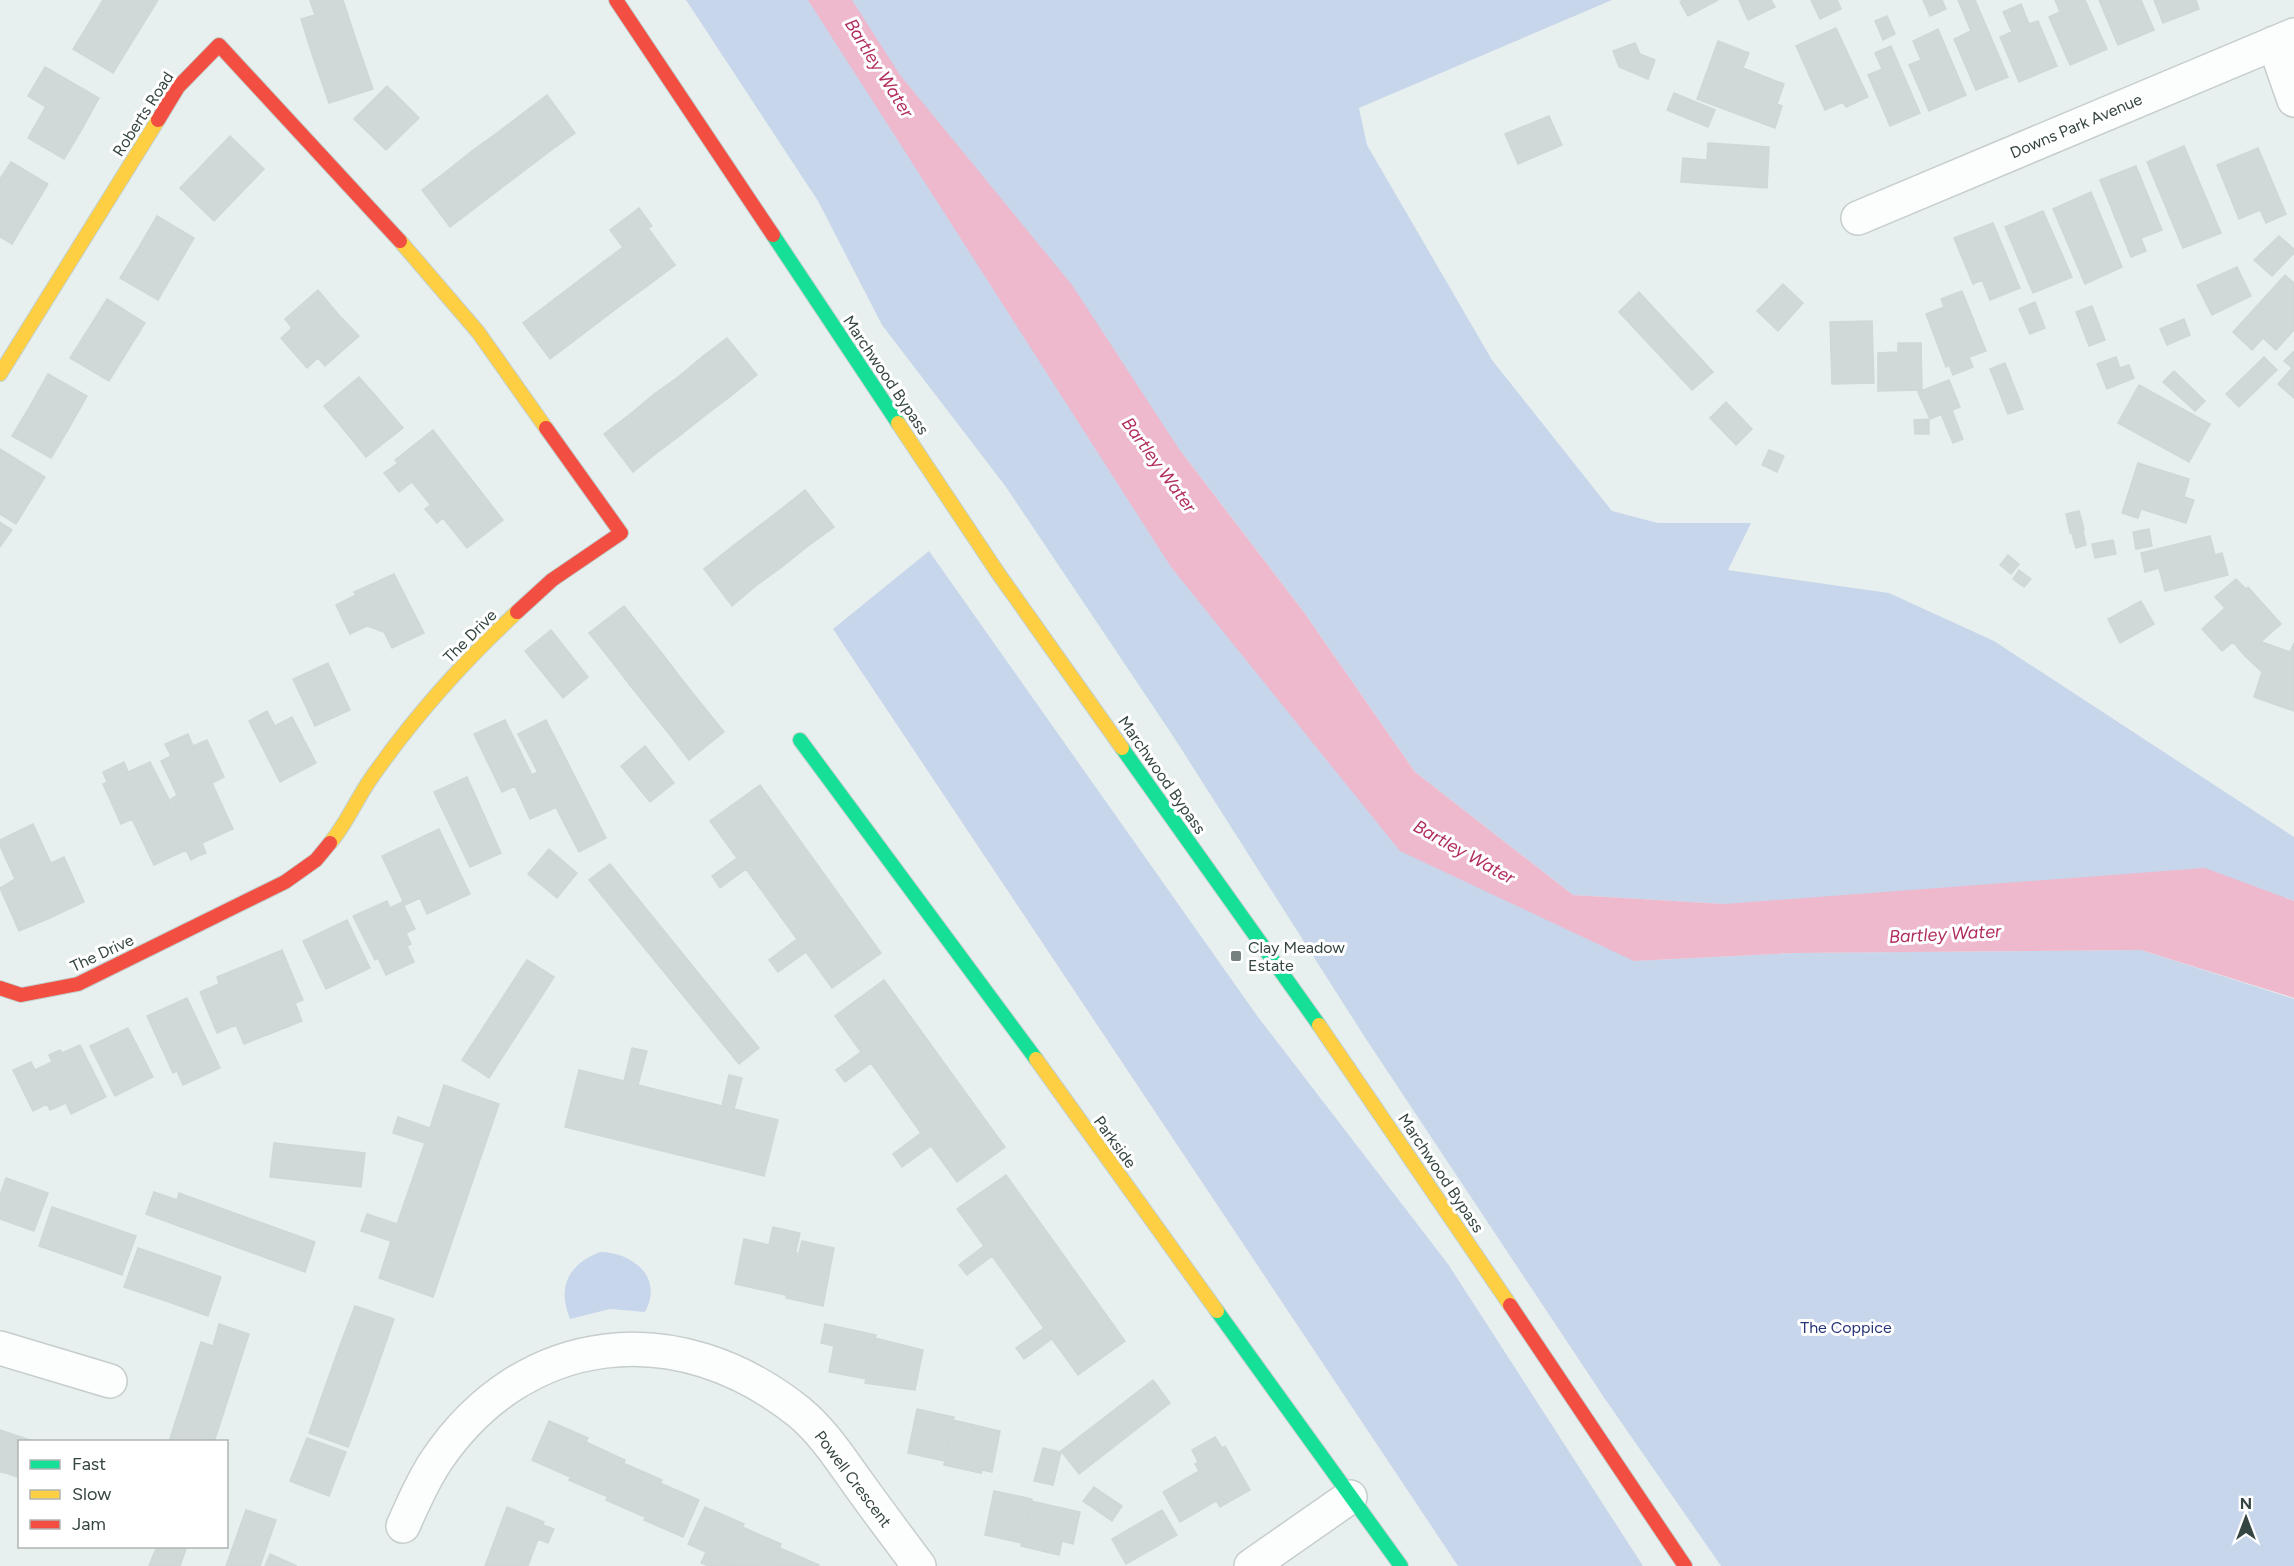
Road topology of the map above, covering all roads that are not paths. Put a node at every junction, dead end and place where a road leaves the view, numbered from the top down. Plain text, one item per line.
1 (616, 0) edge
2 (2284, 39) edge
3 (2294, 100) edge
4 (352, 189) joint
5 (1858, 218) dead end
6 (0, 374) edge
7 (800, 740) dead end
8 (0, 988) edge
9 (0, 1348) edge
10 (110, 1381) dead end
11 (1350, 1497) junction
12 (403, 1526) dead end
13 (919, 1566) edge
14 (1251, 1566) edge
15 (1401, 1566) edge
16 (1685, 1566) edge

1 - 16 street, Marchwood Bypass
2 - 3 street
2 - 5 street, Downs Park Avenue
4 - 6 street, Roberts Road
4 - 8 street, The Drive
7 - 11 street, Parkside
9 - 10 street
11 - 14 street
11 - 15 street, Parkside
12 - 13 street, Powell Crescent

